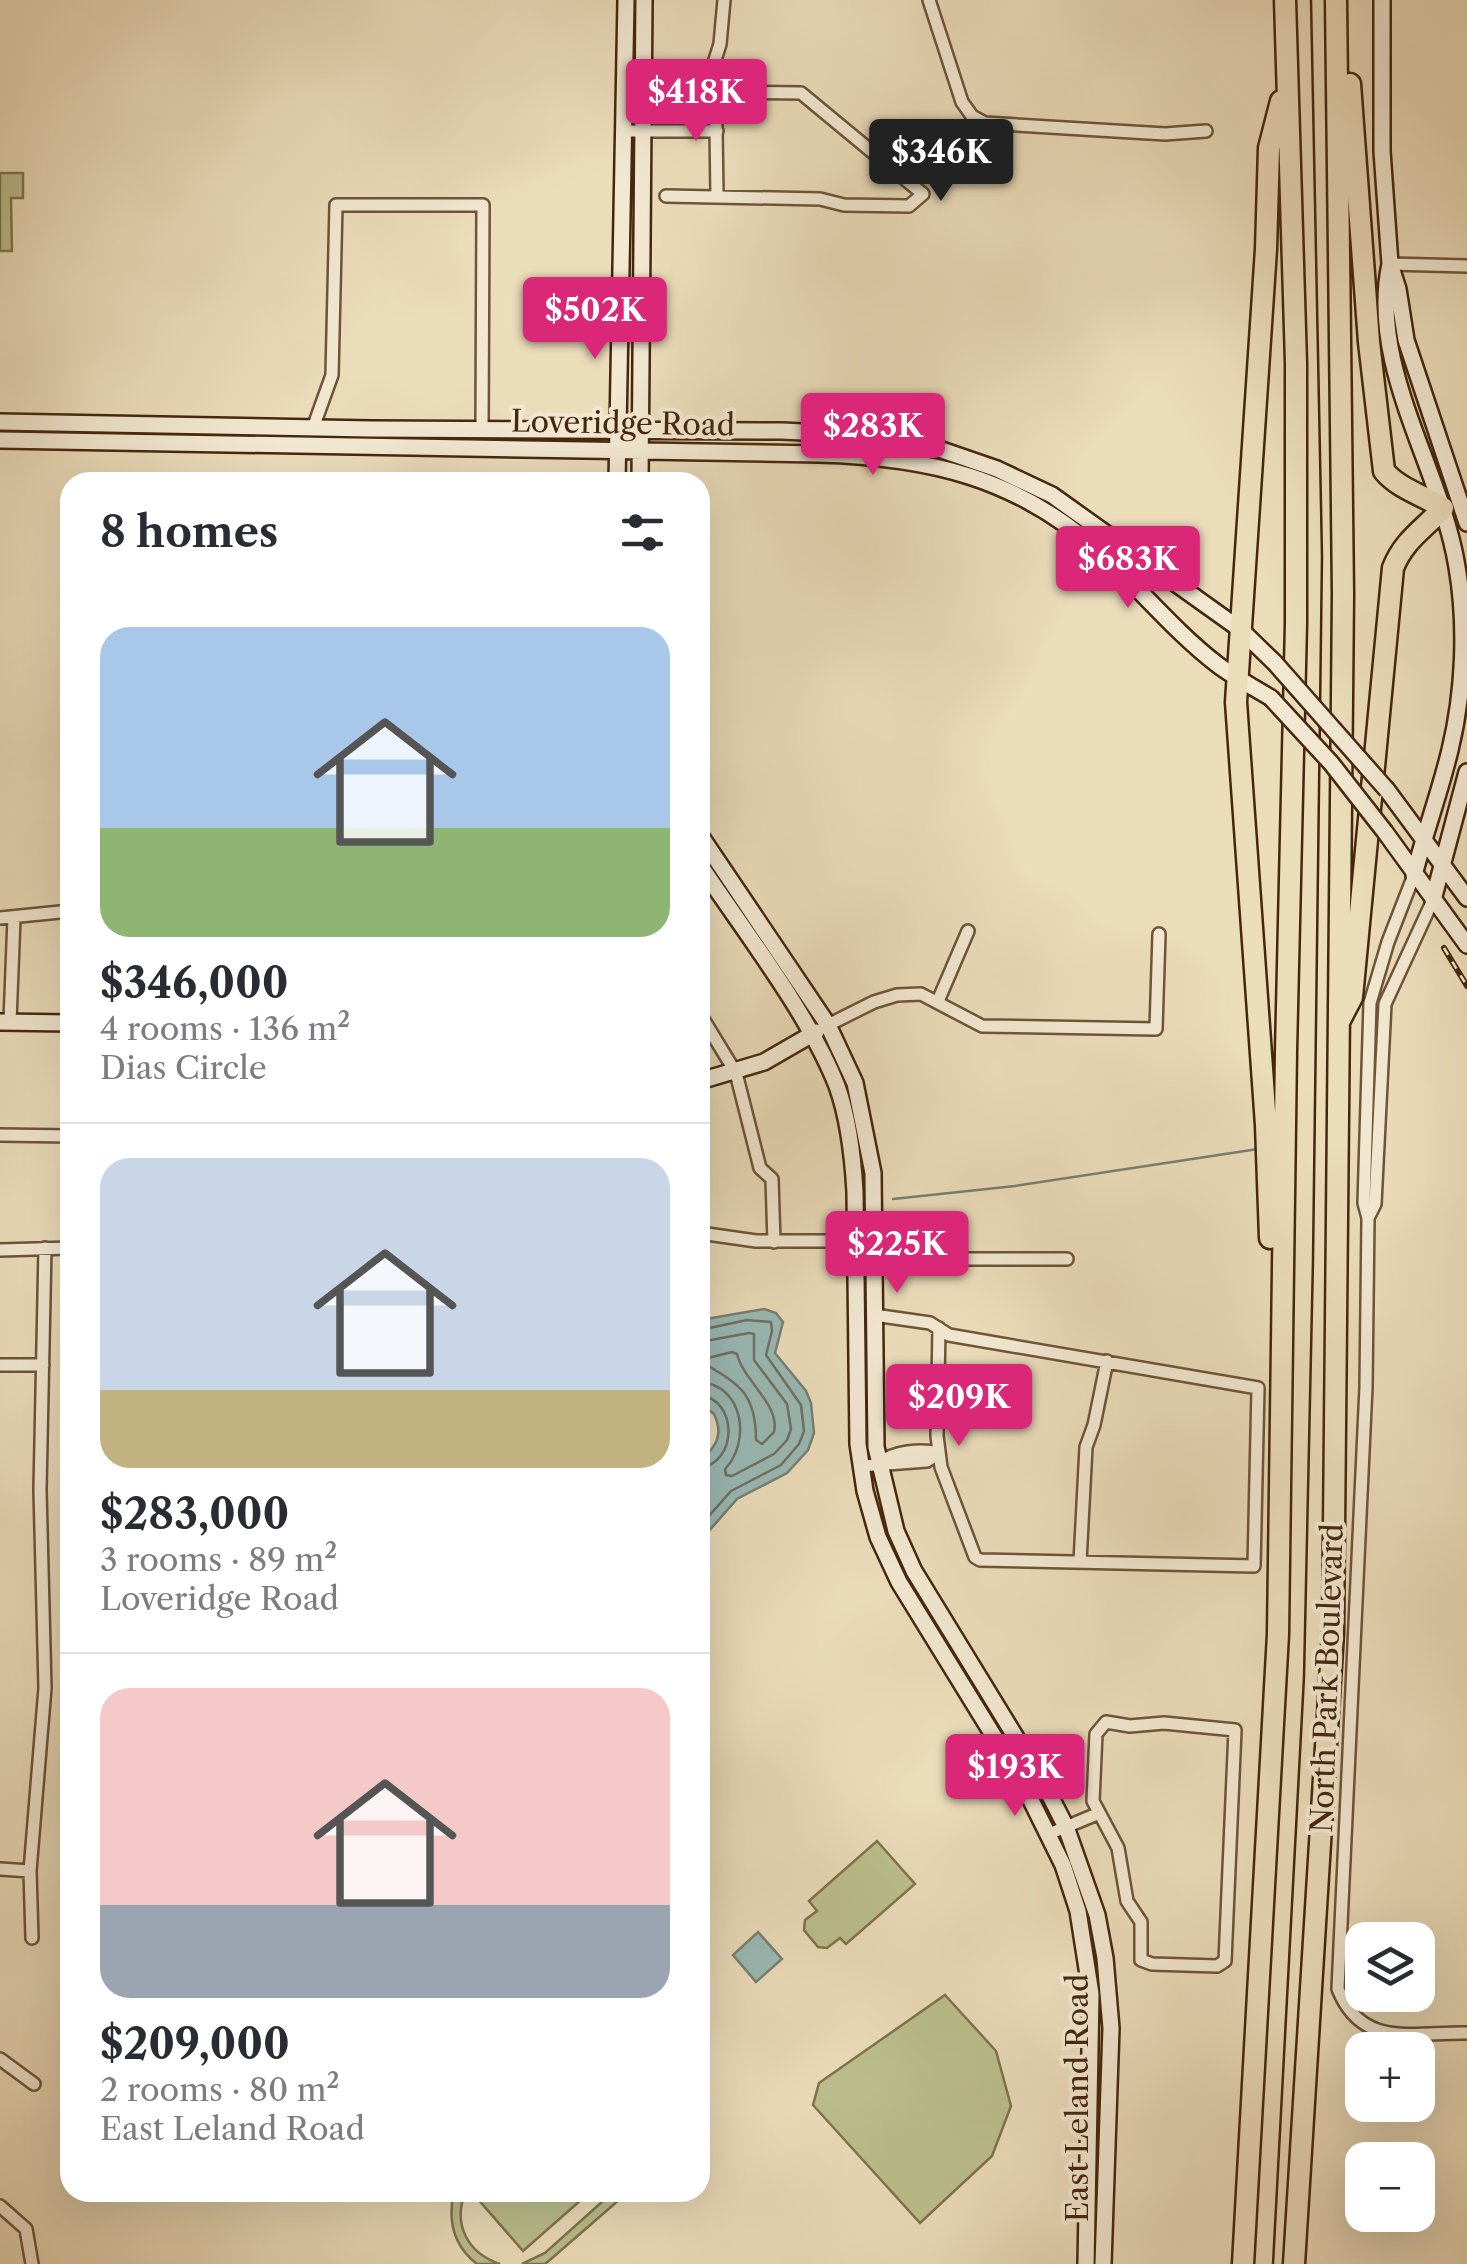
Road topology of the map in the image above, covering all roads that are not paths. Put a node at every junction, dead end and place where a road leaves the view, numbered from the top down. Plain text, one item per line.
1 (626, 0) edge
2 (644, 0) edge
3 (724, 0) edge
4 (929, 0) edge
5 (1285, 0) edge
6 (1382, 0) edge
7 (1337, 10) edge
8 (1286, 79) junction
9 (716, 92) junction
10 (624, 131) junction
11 (717, 131) junction
12 (1206, 131) dead end
13 (642, 132) junction
14 (666, 196) dead end
15 (716, 196) junction
16 (1390, 264) junction
17 (1467, 266) edge
18 (0, 422) edge
19 (183, 424) junction
20 (313, 428) junction
21 (482, 428) junction
22 (616, 430) junction
23 (640, 430) junction
24 (0, 440) edge
25 (175, 442) junction
26 (616, 450) junction
27 (640, 450) junction
28 (617, 472) edge
29 (640, 472) edge
30 (1443, 508) junction
31 (1467, 523) edge
32 (1241, 630) junction
33 (1239, 679) junction
34 (1467, 772) edge
35 (1424, 836) junction
36 (710, 850) edge
37 (1443, 862) junction
38 (1414, 874) junction
39 (710, 880) edge
40 (1467, 898) edge
41 (1433, 900) junction
42 (60, 912) edge
43 (7, 918) edge
44 (968, 931) dead end
45 (1159, 934) dead end
46 (1467, 945) edge
47 (938, 1001) junction
48 (5, 1022) edge
49 (60, 1023) edge
50 (828, 1025) junction
51 (1337, 1026) junction
52 (710, 1030) edge
53 (811, 1035) junction
54 (736, 1073) junction
55 (710, 1080) edge
56 (0, 1135) edge
57 (60, 1136) edge
58 (1368, 1218) junction
59 (710, 1235) edge
60 (840, 1240) dead end
61 (774, 1242) junction
62 (44, 1248) junction
63 (60, 1248) edge
64 (0, 1250) edge
65 (856, 1258) junction
66 (875, 1259) junction
67 (1068, 1259) dead end
68 (874, 1315) junction
69 (938, 1328) junction
70 (1107, 1361) junction
71 (0, 1365) edge
72 (43, 1365) junction
73 (1282, 1406) junction
74 (939, 1453) junction
75 (879, 1463) junction
76 (862, 1466) junction
77 (1080, 1562) junction
78 (1097, 1814) junction
79 (1066, 1827) junction
80 (1048, 1834) junction
81 (0, 1869) edge
82 (30, 1871) junction
83 (32, 1938) dead end
84 (1467, 2033) edge
85 (0, 2059) edge
86 (34, 2084) dead end
87 (1097, 2197) junction
88 (0, 2206) edge
89 (32, 2264) edge
90 (1086, 2264) edge
91 (1103, 2264) edge
92 (1243, 2264) edge
93 (1294, 2264) edge

1 - 10 main road
2 - 13 main road
3 - 9 street
4 - 12 street
5 - 8 highway
6 - 16 main road
7 - 30 highway
7 - 51 highway
8 - 32 highway
8 - 73 highway
9 - 11 street
9 - 15 street
10 - 13 street
10 - 22 main road
11 - 13 street
11 - 15 street
13 - 23 main road
14 - 15 street
16 - 17 street
16 - 30 main road
16 - 31 main road
18 - 19 main road, Loveridge Road
19 - 20 main road, Loveridge Road
19 - 25 main road
20 - 21 main road, Loveridge Road
20 - 21 street
21 - 22 main road, Loveridge Road
22 - 23 main road, Loveridge Road
22 - 26 main road
23 - 27 main road
23 - 32 main road, Loveridge Road
24 - 25 main road, Loveridge Road
25 - 26 main road, Loveridge Road
26 - 27 main road, Loveridge Road
26 - 28 main road
27 - 29 main road
27 - 33 main road, Loveridge Road
30 - 35 main road
30 - 51 highway
32 - 33 highway
32 - 35 main road, Loveridge Road, bridge
33 - 38 main road, Loveridge Road, bridge
33 - 73 highway
34 - 37 main road
35 - 37 main road, Loveridge Road
35 - 38 main road
36 - 50 main road, East Leland Road
37 - 40 main road, Loveridge Road
37 - 41 main road
38 - 41 main road, Loveridge Road
38 - 58 street, North Park Boulevard
39 - 53 main road, East Leland Road
41 - 46 main road, Loveridge Road
41 - 58 street, North Park Boulevard
42 - 43 street
43 - 48 street
44 - 47 street
45 - 47 street
47 - 50 street
48 - 49 main road
50 - 53 main road
50 - 66 main road, East Leland Road
51 - 93 highway
52 - 54 street
53 - 54 main road
53 - 65 main road, East Leland Road
54 - 55 main road
54 - 61 street
56 - 57 street
58 - 84 street, North Park Boulevard
59 - 61 street
60 - 61 street
62 - 63 street
62 - 64 street
62 - 72 street
65 - 66 street
65 - 76 main road, East Leland Road
66 - 67 street
66 - 68 main road, East Leland Road
68 - 69 street
68 - 75 main road, East Leland Road
69 - 70 street
69 - 74 street
70 - 77 street
70 - 77 street
71 - 72 street
72 - 82 street
73 - 92 highway
74 - 75 street
74 - 77 street
75 - 76 street
75 - 79 main road, East Leland Road
76 - 80 main road, East Leland Road
78 - 78 street
78 - 79 street
79 - 80 street
79 - 87 main road, East Leland Road
80 - 87 main road, East Leland Road
81 - 82 street
82 - 83 street
85 - 86 street
87 - 90 main road, East Leland Road
87 - 91 main road, East Leland Road
88 - 89 street

